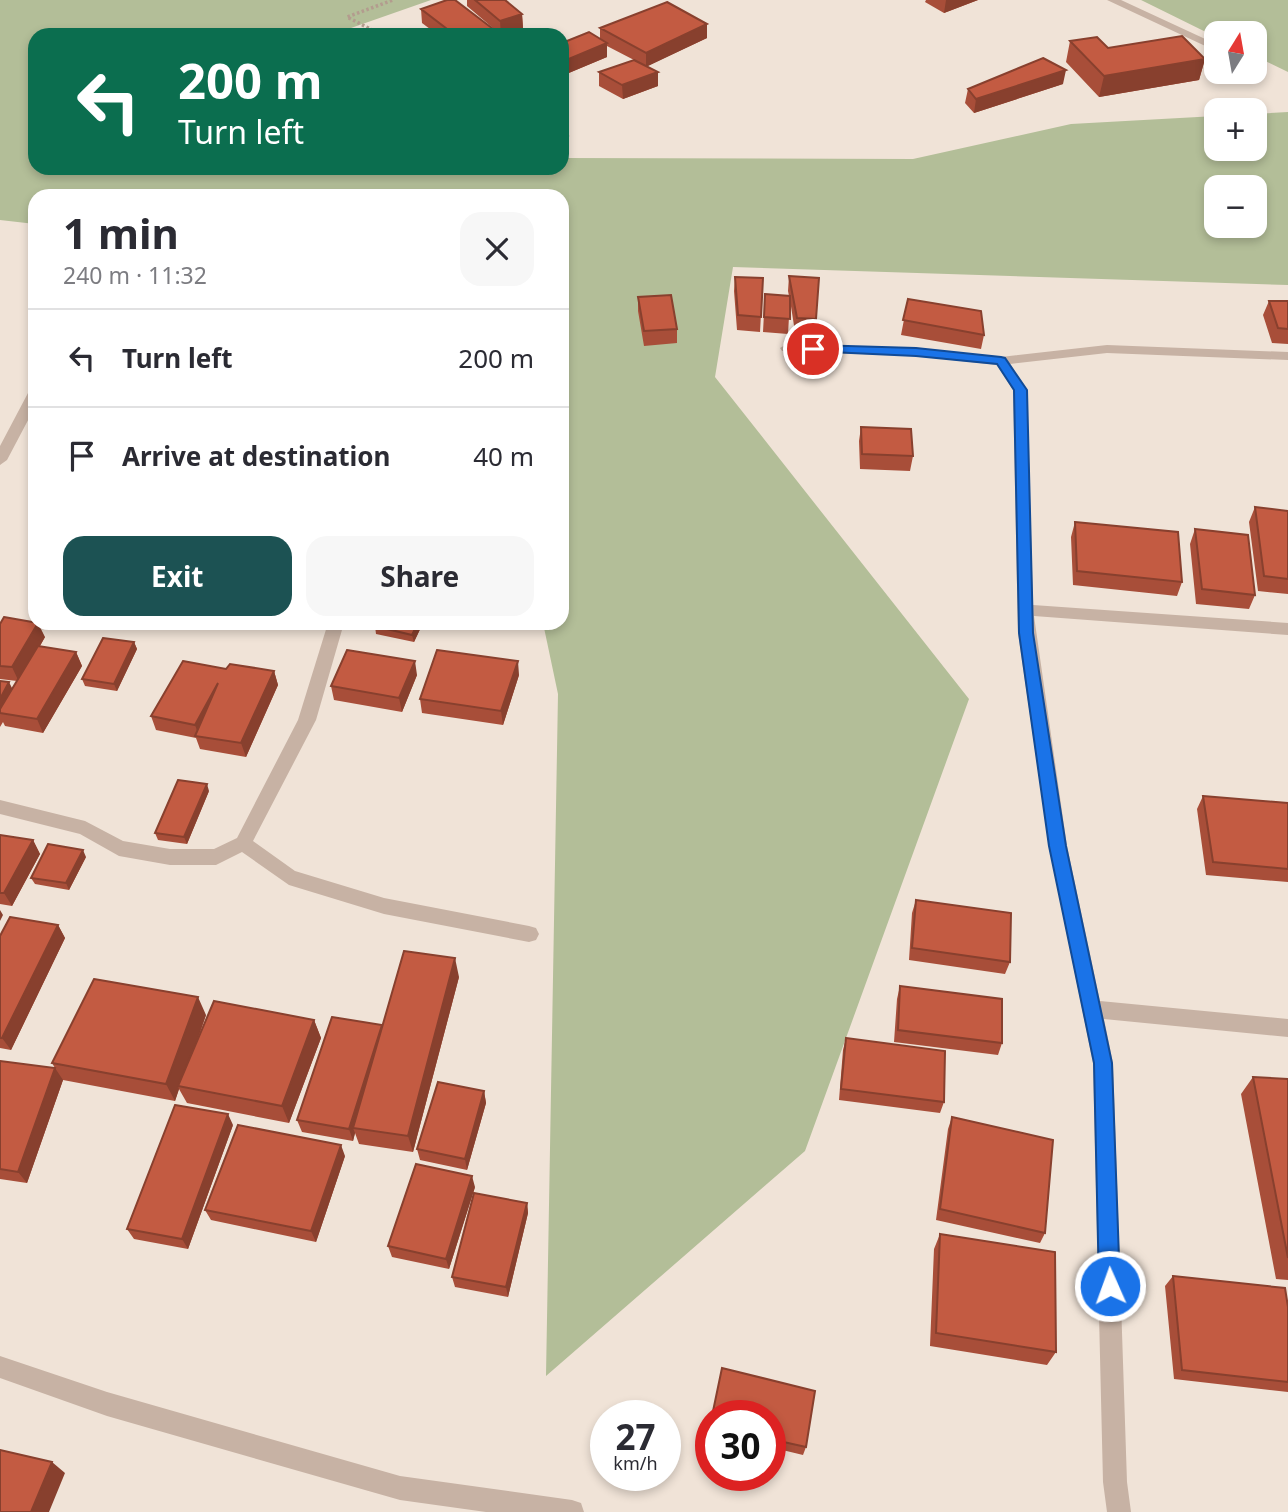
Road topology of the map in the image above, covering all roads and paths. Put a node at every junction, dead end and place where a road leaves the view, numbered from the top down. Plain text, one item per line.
1 (393, 0) edge
2 (1112, 0) edge
3 (368, 28) edge
4 (1204, 42) edge
5 (787, 348) dead end
6 (1288, 356) edge
7 (1001, 361) junction
8 (28, 406) edge
9 (0, 460) edge
10 (1026, 610) junction
11 (1288, 629) edge
12 (334, 630) edge
13 (0, 807) edge
14 (243, 843) junction
15 (529, 934) dead end
16 (1092, 1009) junction
17 (1288, 1028) edge
18 (0, 1367) edge
19 (572, 1512) edge
20 (1119, 1512) edge

1 - 3 path
2 - 4 street
5 - 7 street
6 - 7 street
7 - 10 street
8 - 9 street
10 - 11 street
10 - 16 street
12 - 14 street
13 - 14 street
14 - 15 street
16 - 17 street
16 - 20 street
18 - 19 street

